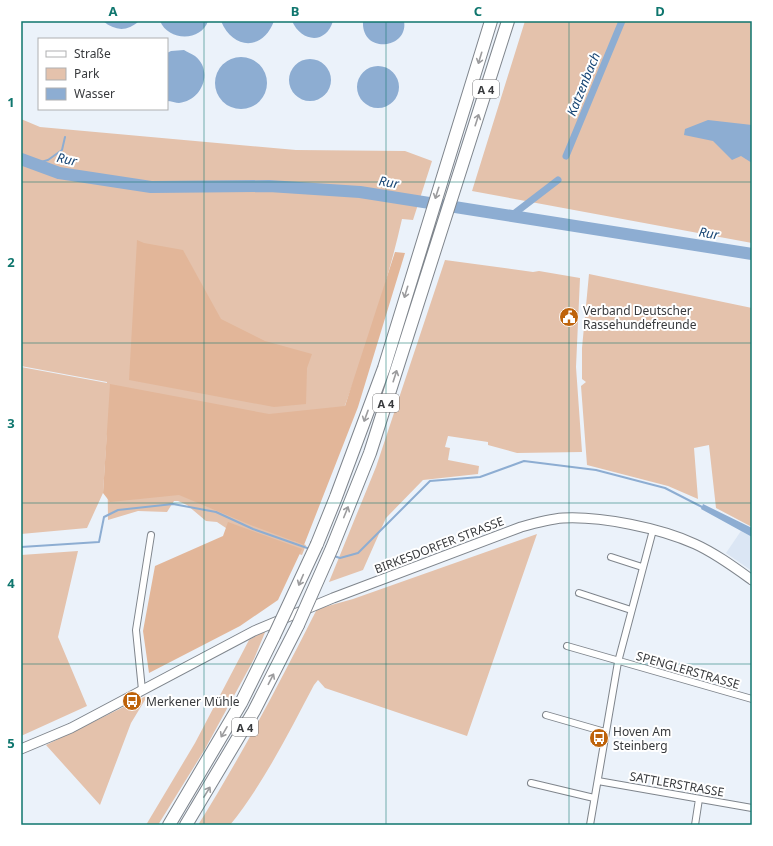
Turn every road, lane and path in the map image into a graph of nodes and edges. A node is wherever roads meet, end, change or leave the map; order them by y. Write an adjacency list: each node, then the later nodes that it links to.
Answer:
1 (491, 21): 22 (highway, A 4, one-way to 22, bridge)
2 (508, 21): 23 (highway, A 4, one-way to 2, bridge)
3 (653, 530): 6 (street); 7 (main road, BIRKESDORFER STRASSE); 12 (main road, BIRKESDORFER STRASSE)
4 (151, 535): 12 (street)
5 (611, 558): 6 (street)
6 (642, 567): 9 (street)
7 (752, 580)
8 (580, 593): 9 (street)
9 (630, 610): 11 (street)
10 (567, 646): 11 (street, SPENGLERSTRASSE)
11 (618, 662): 13 (street, SPENGLERSTRASSE); 15 (street)
12 (142, 690): 16 (main road, BIRKESDORFER STRASSE)
13 (752, 699)
14 (546, 715): 15 (street)
15 (605, 732): 17 (street)
16 (21, 749)
17 (598, 781): 19 (street); 20 (street, SATTLERSTRASSE)
18 (531, 782): 19 (street)
19 (594, 798): 24 (street)
20 (699, 799): 21 (street, SATTLERSTRASSE); 25 (street)
21 (752, 808)
22 (169, 825)
23 (186, 825)
24 (590, 825)
25 (695, 825)

